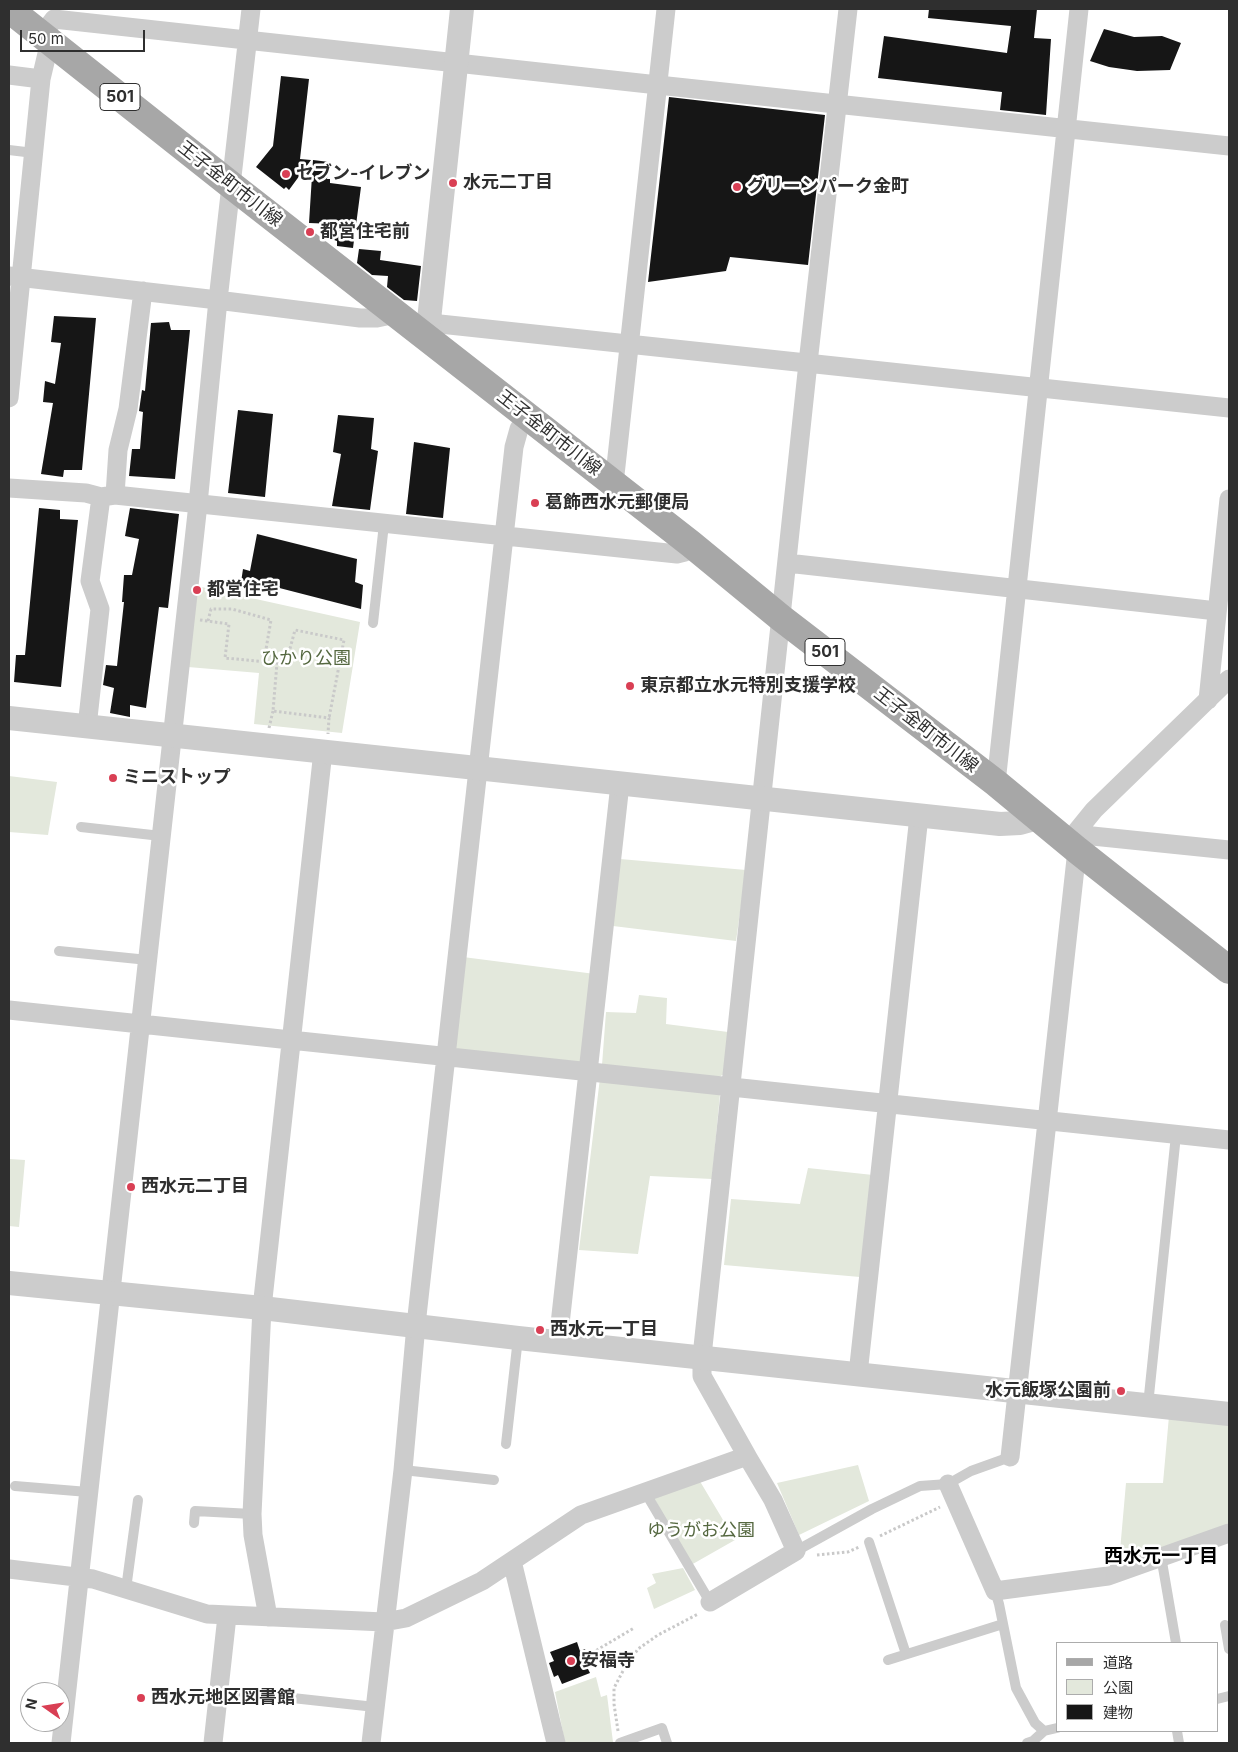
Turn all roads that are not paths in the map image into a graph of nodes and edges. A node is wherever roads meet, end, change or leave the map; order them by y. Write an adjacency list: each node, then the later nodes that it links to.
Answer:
1 (9, 9): 7 (main road, 王子金町市川線 / 501)
2 (252, 9): 8 (street)
3 (462, 9): 9 (street)
4 (666, 9): 12 (street)
5 (848, 9): 13 (street)
6 (1079, 9): 14 (street)
7 (50, 26): 8 (street); 11 (street); 18 (main road, 王子金町市川線 / 501)
8 (248, 40): 9 (street); 18 (street)
9 (456, 63): 12 (street); 23 (street)
10 (9, 75): 11 (street)
11 (41, 78): 17 (street)
12 (658, 86): 13 (street); 24 (street)
13 (838, 104): 14 (street); 25 (street)
14 (1066, 129): 15 (street); 26 (street)
15 (1229, 146)
16 (9, 150): 17 (lane)
17 (34, 153): 19 (street)
18 (231, 185): 21 (street); 22 (main road, 王子金町市川線 / 501)
19 (15, 277): 20 (street); 27 (street)
20 (143, 291): 21 (street); 32 (street)
21 (218, 300): 22 (street); 34 (street)
22 (396, 314): 23 (main road, 王子金町市川線 / 501)
23 (426, 327): 24 (street); 29 (main road, 王子金町市川線 / 501)
24 (631, 344): 25 (street); 30 (street)
25 (808, 363): 26 (street); 38 (street)
26 (1039, 388): 28 (street); 39 (street)
27 (9, 398)
28 (1229, 408)
29 (528, 416): 30 (main road, 王子金町市川線 / 501); 36 (street)
30 (614, 484): 37 (main road, 王子金町市川線 / 501)
31 (9, 488): 32 (street)
32 (108, 496): 34 (street); 46 (street)
33 (1229, 499): 40 (street)
34 (198, 504): 35 (street); 47 (street)
35 (384, 524): 36 (street); 42 (lane)
36 (504, 536): 37 (street); 49 (street)
37 (691, 544): 41 (main road, 王子金町市川線 / 501)
38 (787, 564): 39 (street); 41 (street)
39 (1018, 588): 40 (street); 50 (street)
40 (1217, 611): 44 (street)
41 (781, 618): 50 (main road, 王子金町市川線 / 501); 52 (street)
42 (373, 623)
43 (1229, 680): 44 (street)
44 (1208, 700): 57 (street)
45 (9, 718): 46 (street)
46 (87, 727): 47 (street)
47 (172, 735): 48 (street); 56 (street)
48 (325, 752): 49 (street); 64 (street)
49 (479, 767): 51 (street); 65 (street)
50 (996, 783): 54 (main road, 王子金町市川線 / 501)
51 (620, 784): 52 (street); 66 (street)
52 (762, 798): 53 (street); 67 (street)
53 (919, 816): 54 (street); 68 (street)
54 (1038, 818): 57 (main road, 王子金町市川線 / 501)
55 (81, 827): 56 (lane)
56 (161, 836): 60 (street)
57 (1073, 842): 58 (street); 61 (main road, 王子金町市川線 / 501); 69 (street)
58 (1229, 850)
59 (59, 951): 60 (lane)
60 (148, 960): 63 (street)
61 (1229, 970)
62 (9, 1010): 63 (street)
63 (141, 1024): 64 (street); 73 (street)
64 (291, 1040): 65 (street); 74 (street)
65 (446, 1057): 66 (street); 75 (street)
66 (587, 1072): 67 (street); 77 (street)
67 (730, 1087): 68 (street); 78 (street)
68 (887, 1104): 69 (street); 79 (street)
69 (1047, 1120): 70 (street); 80 (street)
70 (1176, 1135): 71 (street); 81 (lane)
71 (1229, 1140)
72 (9, 1283): 73 (street)
73 (111, 1293): 74 (street); 90 (street)
74 (262, 1308): 75 (street); 93 (street)
75 (416, 1325): 76 (street); 86 (street)
76 (518, 1338): 77 (street); 83 (lane)
77 (558, 1342): 78 (street)
78 (702, 1356): 79 (street); 84 (street)
79 (858, 1374): 80 (street)
80 (1017, 1390): 81 (street); 85 (street)
81 (1148, 1405): 82 (street)
82 (1229, 1414)
83 (506, 1444)
84 (747, 1456): 91 (street); 97 (street)
85 (1010, 1457): 88 (lane)
86 (403, 1470): 87 (lane); 107 (street)
87 (494, 1480)
88 (948, 1484): 97 (lane); 103 (street)
89 (15, 1486): 90 (lane)
90 (88, 1492): 101 (street)
91 (645, 1492): 99 (street); 104 (lane)
92 (138, 1500): 102 (lane)
93 (252, 1514): 94 (lane); 106 (street)
94 (194, 1523)
95 (1229, 1533): 98 (street)
96 (869, 1542): 112 (lane)
97 (796, 1551): 104 (street)
98 (1161, 1556): 103 (street); 110 (lane)
99 (512, 1561): 107 (street); 121 (street)
100 (9, 1569): 101 (street)
101 (79, 1577): 102 (street); 118 (street)
102 (126, 1589): 105 (street)
103 (994, 1591): 108 (lane)
104 (710, 1602)
105 (227, 1616): 106 (street); 114 (street)
106 (268, 1617): 107 (street)
107 (384, 1622): 115 (street)
108 (1003, 1624): 112 (lane); 117 (lane)
109 (1225, 1625): 111 (lane)
110 (1176, 1642)
111 (1229, 1649)
112 (906, 1654): 113 (lane)
113 (888, 1660)
114 (219, 1690): 115 (lane); 119 (street)
115 (375, 1707): 120 (street)
116 (1056, 1728): 117 (lane)
117 (1044, 1731): 124 (lane)
118 (60, 1743)
119 (213, 1743)
120 (371, 1743)
121 (556, 1743)
122 (620, 1743): 123 (lane)
123 (667, 1743)
124 (1027, 1743)

